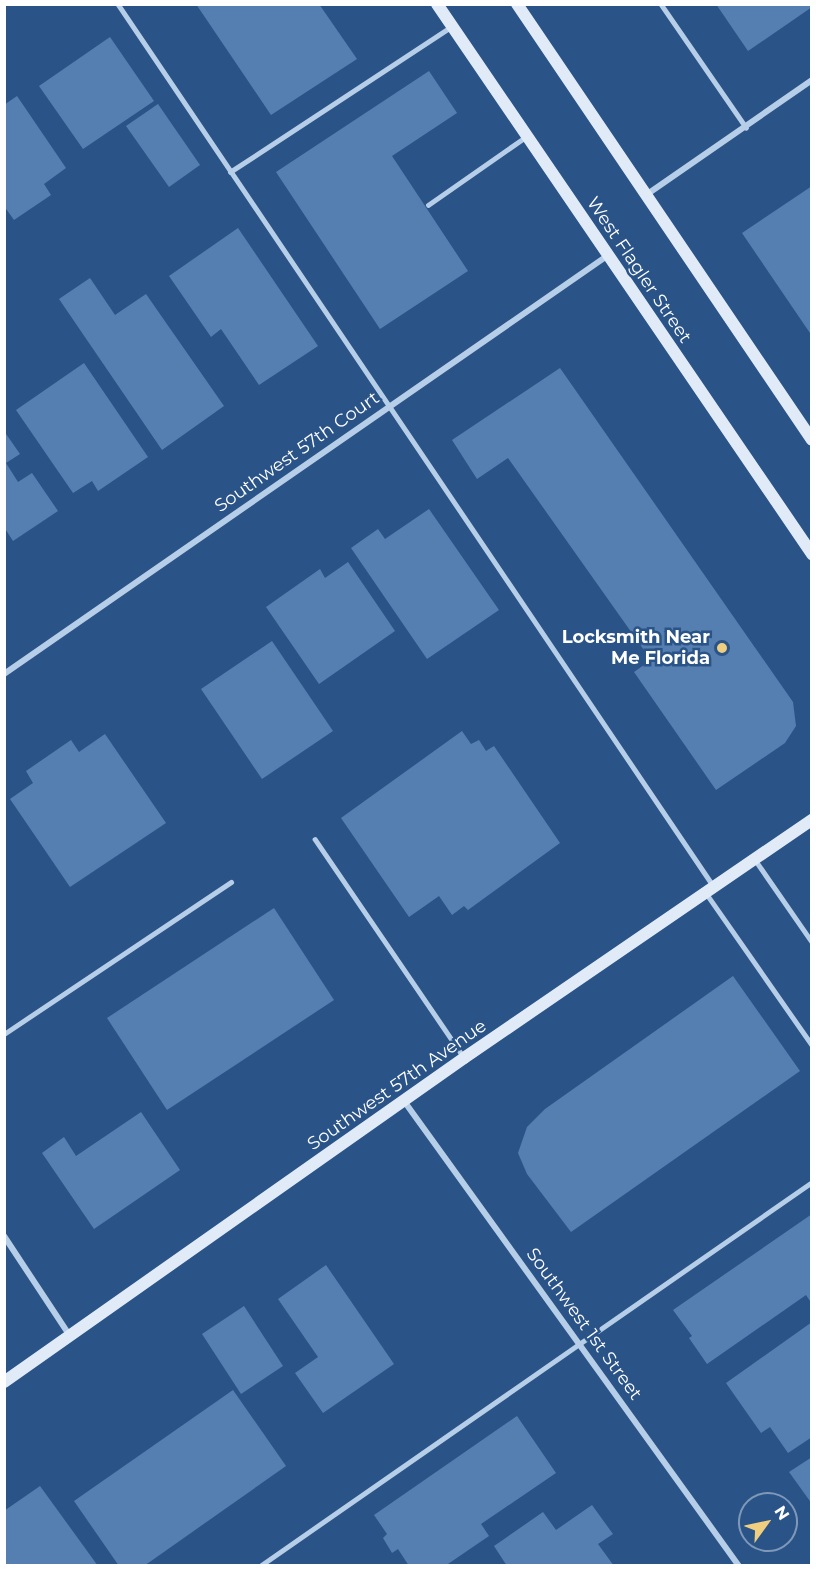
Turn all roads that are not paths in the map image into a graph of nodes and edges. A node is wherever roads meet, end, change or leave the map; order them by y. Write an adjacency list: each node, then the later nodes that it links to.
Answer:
1 (118, 4): 9 (lane)
2 (437, 4): 5 (main road, West Flagler Street)
3 (517, 4): 10 (main road)
4 (661, 4): 7 (lane)
5 (452, 26): 8 (main road, West Flagler Street); 9 (lane)
6 (812, 80): 7 (street)
7 (746, 127): 10 (street)
8 (527, 136): 11 (lane); 12 (main road, West Flagler Street)
9 (230, 172): 13 (lane)
10 (645, 195): 14 (main road)
11 (428, 205)
12 (607, 256): 13 (street, Southwest 57th Court); 15 (main road, West Flagler Street)
13 (390, 406): 16 (street, Southwest 57th Court); 21 (lane)
14 (812, 440)
15 (812, 554)
16 (4, 674)
17 (812, 819): 19 (main road, Southwest 57th Avenue)
18 (315, 839): 25 (lane)
19 (754, 859): 21 (main road, Southwest 57th Avenue); 22 (lane)
20 (231, 882): 23 (lane)
21 (710, 890): 24 (lane); 25 (main road, Southwest 57th Avenue)
22 (811, 941)
23 (4, 1034)
24 (812, 1045)
25 (464, 1058): 26 (main road, Southwest 57th Avenue)
26 (404, 1101): 29 (main road, Southwest 57th Avenue); 30 (street, Southwest 1st Street)
27 (812, 1182): 30 (lane)
28 (4, 1236): 29 (street)
29 (71, 1336): 31 (main road, Southwest 57th Avenue)
30 (579, 1343): 32 (lane); 33 (street, Southwest 1st Street)
31 (4, 1382)
32 (260, 1566)
33 (739, 1566)

